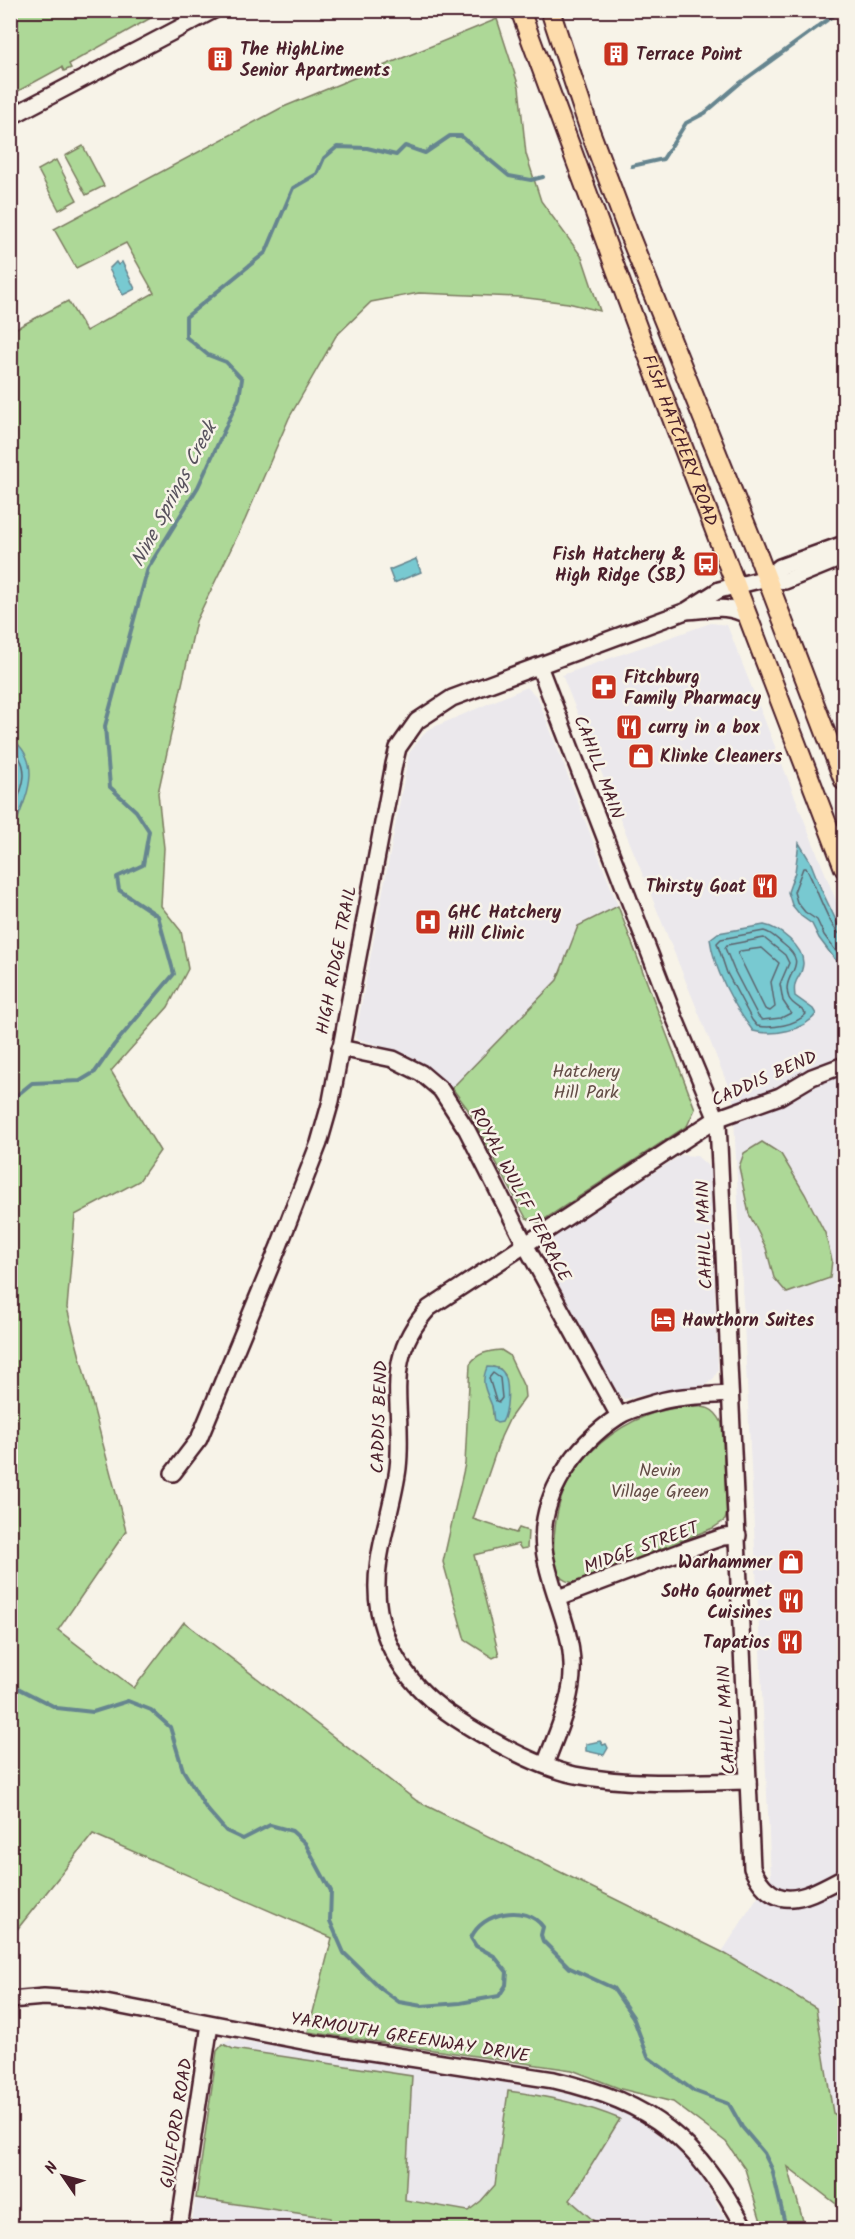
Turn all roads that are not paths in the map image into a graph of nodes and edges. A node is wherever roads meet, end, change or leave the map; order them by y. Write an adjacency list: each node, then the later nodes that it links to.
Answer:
1 (214, 10): 4 (street)
2 (520, 10): 8 (main road, FISH HATCHERY ROAD)
3 (550, 10): 7 (main road, FISH HATCHERY ROAD)
4 (10, 117)
5 (844, 544): 7 (street)
6 (844, 557): 7 (street)
7 (767, 578): 8 (street, HIGH RIDGE TRAIL); 12 (main road, FISH HATCHERY ROAD)
8 (737, 585): 9 (street, HIGH RIDGE TRAIL); 10 (main road, FISH HATCHERY ROAD)
9 (686, 611): 10 (street, HIGH RIDGE TRAIL); 11 (street, HIGH RIDGE TRAIL)
10 (748, 616): 13 (main road, FISH HATCHERY ROAD)
11 (539, 666): 14 (street, HIGH RIDGE TRAIL); 16 (street, CAHILL MAIN)
12 (844, 781)
13 (844, 868)
14 (340, 1048): 17 (street, ROYAL WULFF TERRACE); 20 (street, HIGH RIDGE TRAIL)
15 (844, 1065): 16 (street, CADDIS BEND)
16 (716, 1119): 17 (street, CADDIS BEND); 18 (street, CAHILL MAIN)
17 (526, 1246): 19 (street, ROYAL WULFF TERRACE); 23 (street, CADDIS BEND)
18 (730, 1394): 19 (street); 21 (street, CAHILL MAIN)
19 (619, 1416): 22 (street)
20 (173, 1473)
21 (738, 1536): 22 (street, MIDGE STREET); 24 (street, CAHILL MAIN)
22 (558, 1598): 23 (street)
23 (544, 1766): 24 (street, CADDIS BEND)
24 (748, 1781): 25 (street, CAHILL MAIN)
25 (844, 1877)
26 (10, 2000): 27 (street, YARMOUTH GREENWAY DRIVE)
27 (210, 2024): 28 (street, GUILFORD ROAD); 29 (street, YARMOUTH GREENWAY DRIVE)
28 (179, 2229)
29 (745, 2229)

